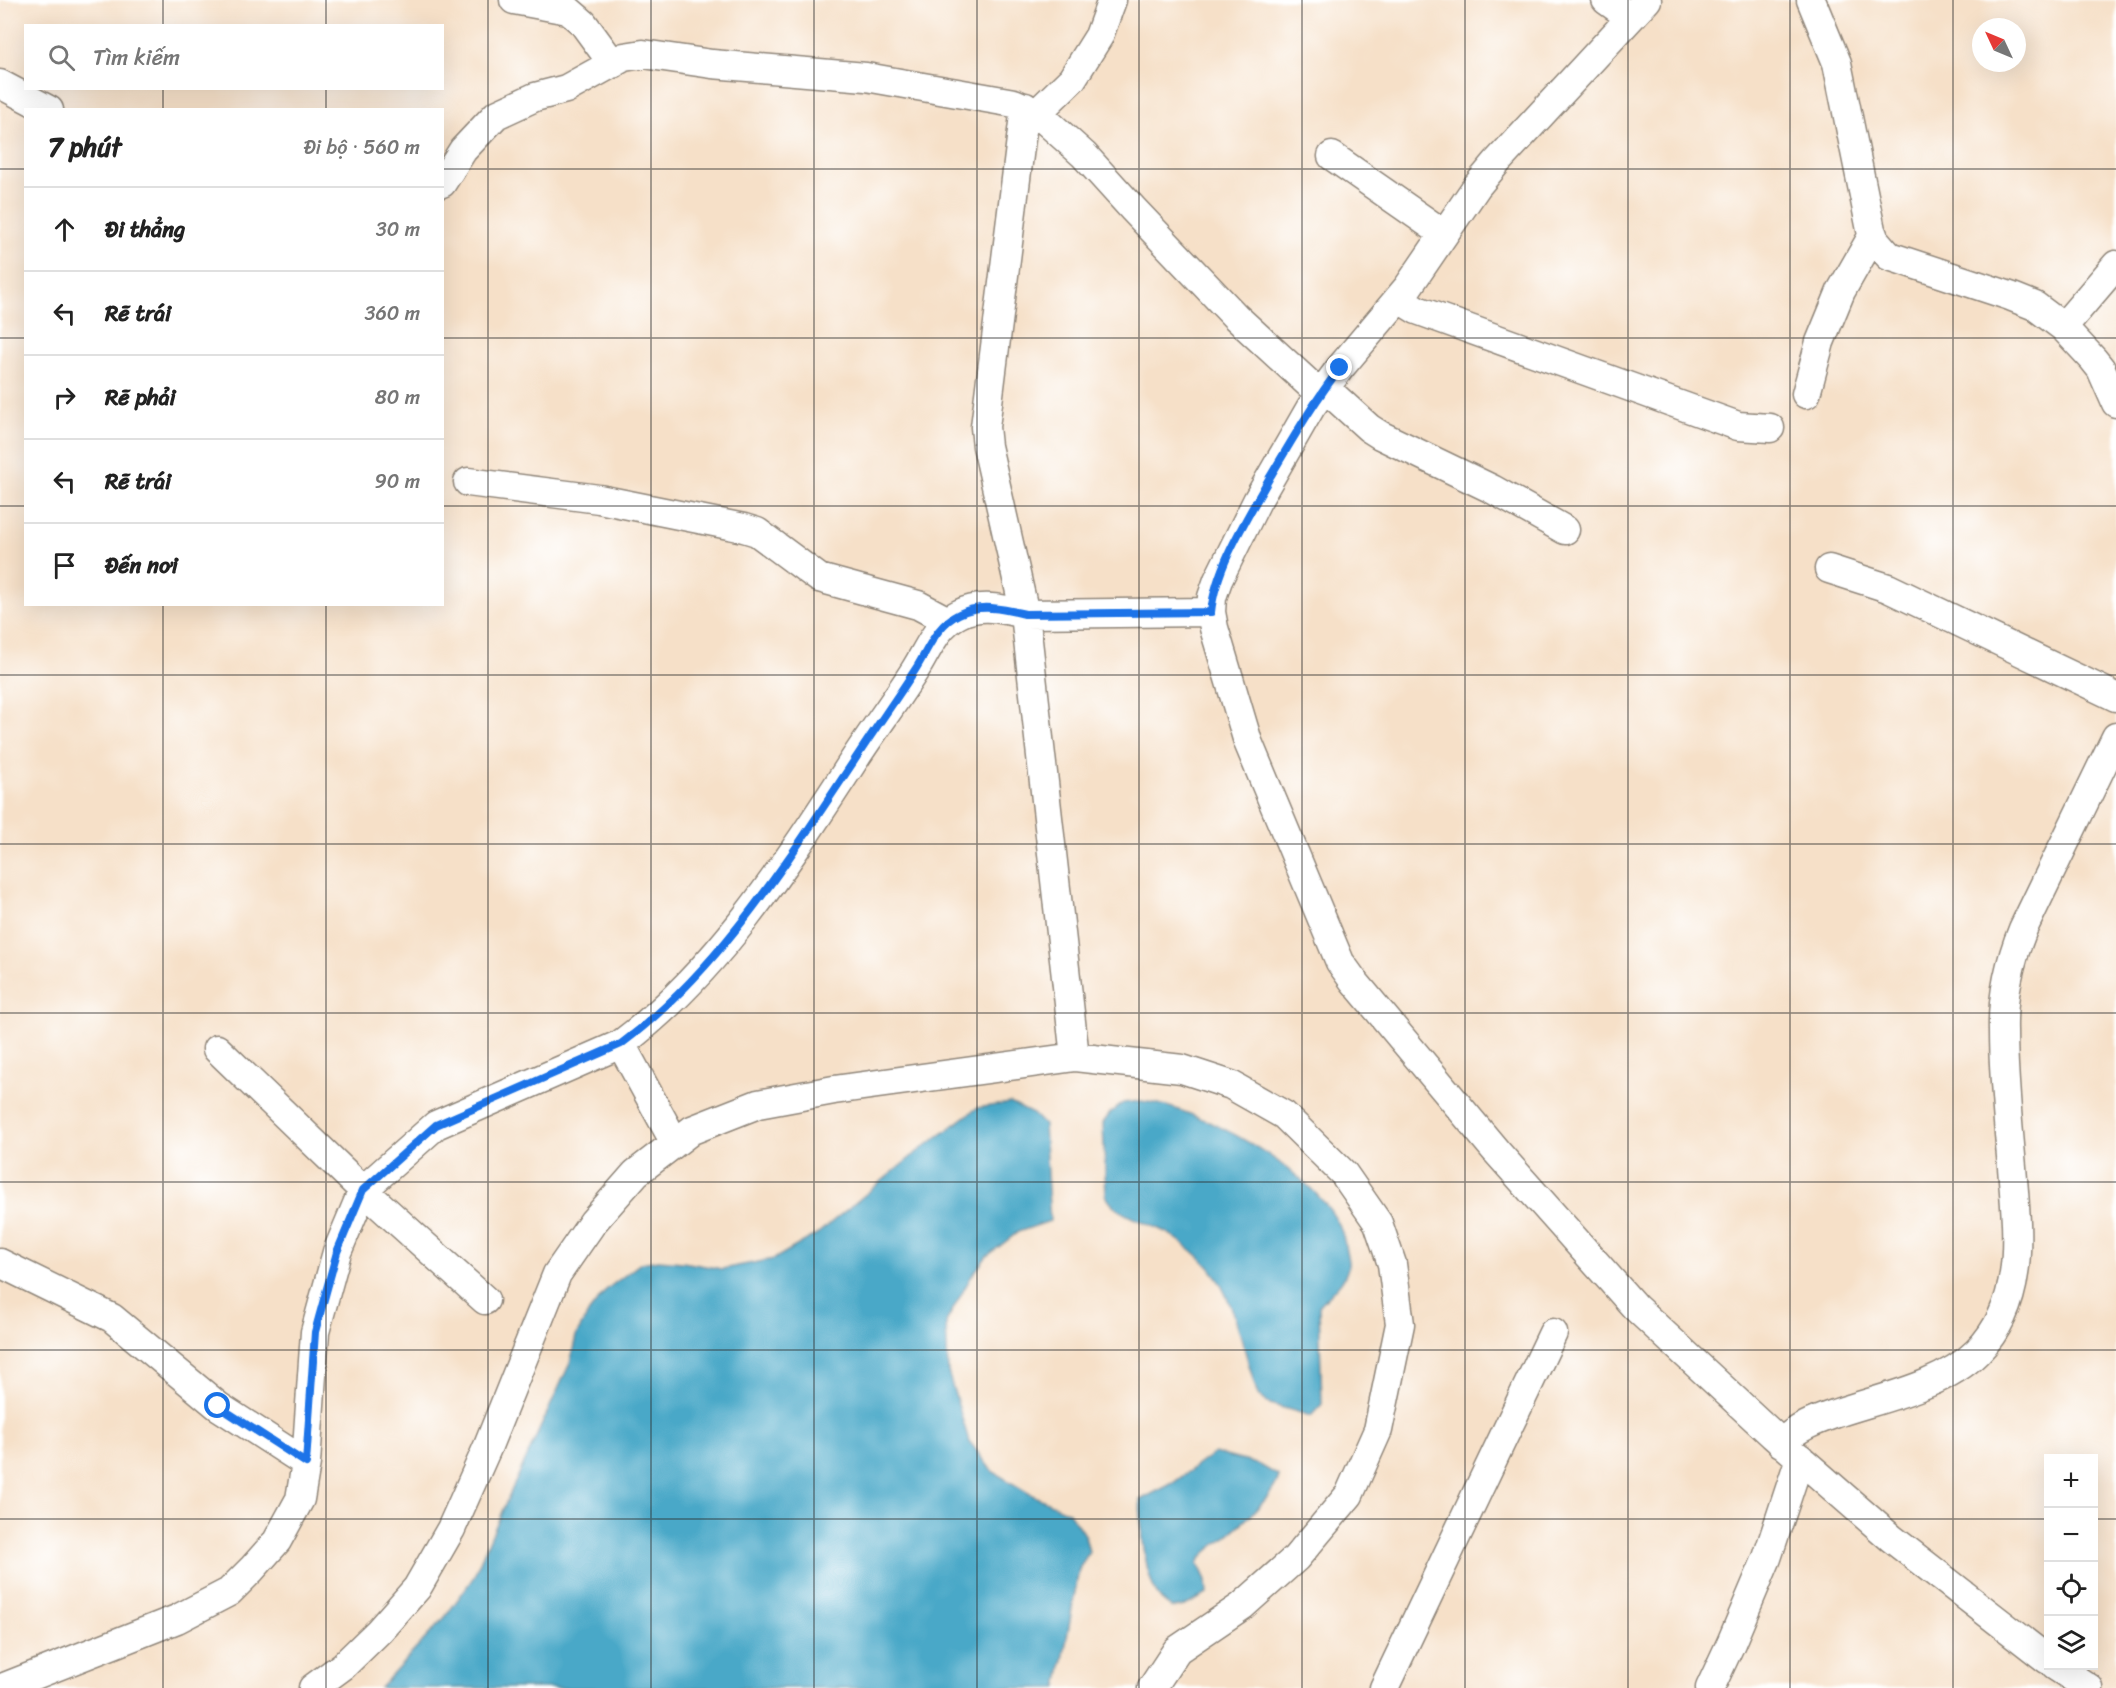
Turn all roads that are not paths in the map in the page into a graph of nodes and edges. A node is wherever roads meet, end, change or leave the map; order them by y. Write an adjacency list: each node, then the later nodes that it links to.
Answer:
1 (514, 0): 6 (street)
2 (1113, 0): 9 (street)
3 (1606, 0): 5 (street)
4 (1811, 0): 13 (street)
5 (1638, 9): 12 (street)
6 (613, 64): 9 (street); 11 (street)
7 (0, 84): 8 (street)
8 (45, 108)
9 (1031, 110): 17 (street); 25 (street)
10 (1332, 156): 12 (street)
11 (444, 180)
12 (1444, 234): 15 (street)
13 (1873, 235): 16 (street); 18 (street)
14 (2116, 265): 16 (street)
15 (1399, 299): 17 (street); 20 (street)
16 (2063, 327): 19 (street)
17 (1322, 391): 22 (street); 24 (street)
18 (1806, 394)
19 (2116, 403)
20 (1770, 429)
21 (468, 482): 26 (street)
22 (1565, 530)
23 (1829, 569): 27 (street)
24 (1211, 612): 25 (street); 37 (street)
25 (1025, 614): 26 (street); 31 (street)
26 (948, 621): 29 (street)
27 (2116, 697)
28 (2116, 736): 37 (street)
29 (621, 1044): 32 (street); 33 (street)
30 (217, 1049): 33 (street)
31 (1075, 1057): 32 (street); 43 (street)
32 (675, 1143): 42 (street)
33 (363, 1190): 35 (street); 38 (street)
34 (0, 1263): 38 (street)
35 (485, 1300)
36 (1553, 1333): 44 (street)
37 (1790, 1450): 39 (street); 45 (street)
38 (306, 1463): 41 (street)
39 (2044, 1656)
40 (2062, 1670): 46 (street)
41 (2, 1688)
42 (313, 1688)
43 (1152, 1688)
44 (1384, 1688)
45 (1710, 1688)
46 (2089, 1688)

